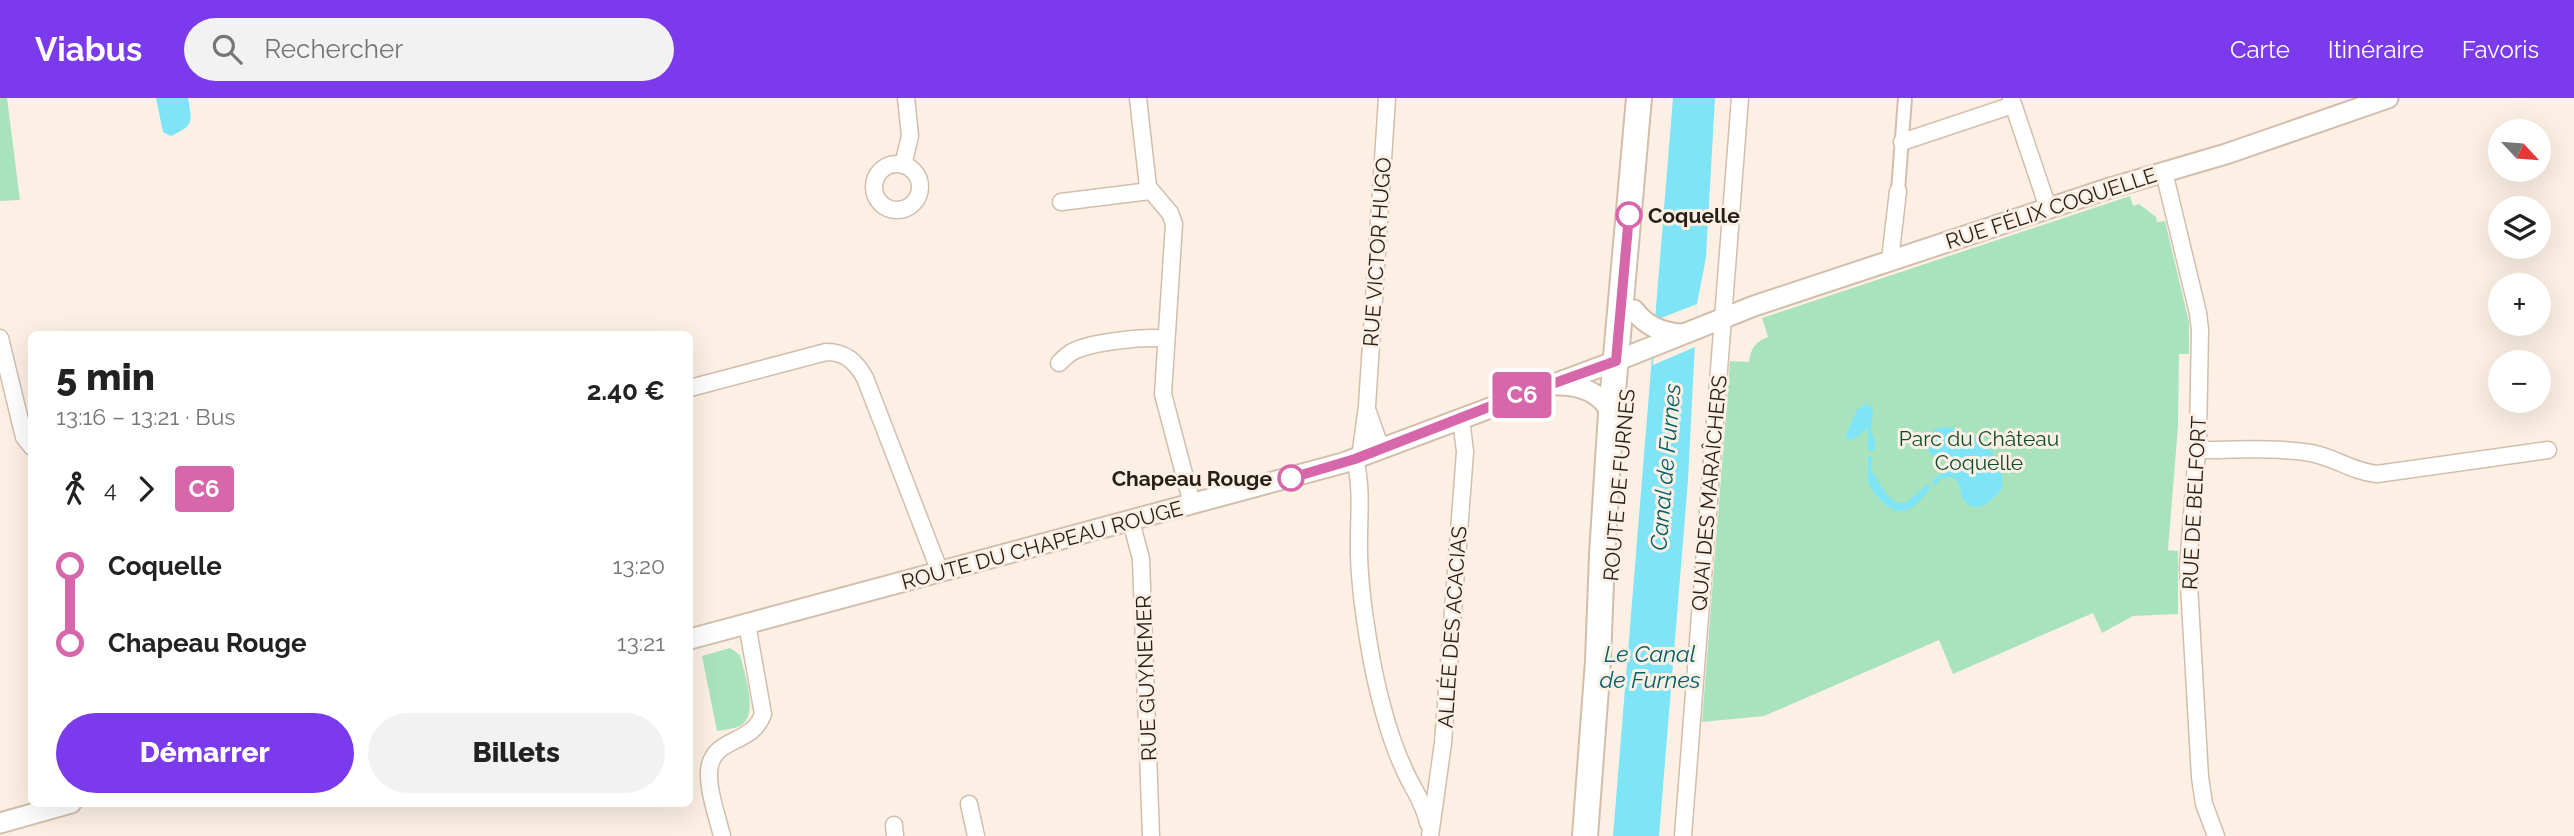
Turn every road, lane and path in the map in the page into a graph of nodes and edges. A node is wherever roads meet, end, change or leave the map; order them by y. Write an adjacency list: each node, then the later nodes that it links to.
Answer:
1 (906, 98): 11 (street)
2 (1138, 98): 13 (street)
3 (1387, 98): 27 (street, RUE VICTOR HUGO)
4 (1639, 98): 23 (main road, ROUTE DE FURNES)
5 (1652, 98): 18 (main road, ROUTE DE FURNES)
6 (1740, 98): 19 (street, QUAI DES MARAÎCHERS)
7 (1905, 98): 10 (street)
8 (2388, 98): 12 (street, RUE FÉLIX COQUELLE)
9 (2012, 102): 10 (street); 16 (street)
10 (1902, 142): 14 (street)
11 (903, 165)
12 (2164, 172): 16 (street, RUE FÉLIX COQUELLE); 32 (street, RUE DE BELFORT)
13 (1150, 191): 15 (street); 22 (street)
14 (1898, 191): 17 (street)
15 (1061, 202)
16 (2048, 208): 17 (street, RUE FÉLIX COQUELLE)
17 (1890, 260): 19 (street, RUE FÉLIX COQUELLE)
18 (1642, 318): 20 (street); 23 (main road, ROUTE DE FURNES)
19 (1719, 320): 20 (street, RUE FÉLIX COQUELLE); 51 (street, QUAI DES MARAÎCHERS)
20 (1683, 334): 23 (street, ROUTE DU CHAPEAU ROUGE)
21 (0, 338): 30 (street)
22 (1166, 339): 24 (street); 35 (street)
23 (1631, 355): 25 (street, ROUTE DU CHAPEAU ROUGE); 28 (main road, ROUTE DE FURNES); 40 (main road, ROUTE DE FURNES)
24 (1059, 363)
25 (1550, 385): 28 (street, ROUTE DU CHAPEAU ROUGE); 29 (street, ROUTE DU CHAPEAU ROUGE)
26 (693, 387): 37 (street)
27 (1367, 406): 31 (street, RUE VICTOR HUGO); 34 (street, RUE VICTOR HUGO)
28 (1611, 413): 40 (main road, ROUTE DE FURNES)
29 (1461, 418): 31 (street, ROUTE DU CHAPEAU ROUGE); 42 (street, ALLÉE DES ACACIAS)
30 (28, 442)
31 (1381, 449): 34 (street, ROUTE DU CHAPEAU ROUGE)
32 (2197, 450): 33 (street); 52 (street, RUE DE BELFORT)
33 (2548, 450)
34 (1358, 458): 35 (street, ROUTE DU CHAPEAU ROUGE); 41 (street, RUE VICTOR HUGO)
35 (1192, 504): 36 (street, ROUTE DU CHAPEAU ROUGE)
36 (1131, 521): 37 (street, ROUTE DU CHAPEAU ROUGE); 48 (street, RUE GUYNEMER)
37 (940, 572): 38 (street, ROUTE DU CHAPEAU ROUGE)
38 (747, 624): 39 (street, ROUTE DU CHAPEAU ROUGE); 46 (street)
39 (693, 638)
40 (1598, 661): 50 (main road, ROUTE DE FURNES)
41 (1408, 778): 42 (street); 49 (street, RUE VICTOR HUGO)
42 (1437, 779): 49 (street, ALLÉE DES ACACIAS)
43 (969, 804): 47 (street)
44 (57, 807): 45 (street)
45 (0, 823)
46 (722, 836)
47 (976, 836)
48 (1151, 836)
49 (1429, 836)
50 (1584, 836)
51 (1683, 836)
52 (2216, 836)

